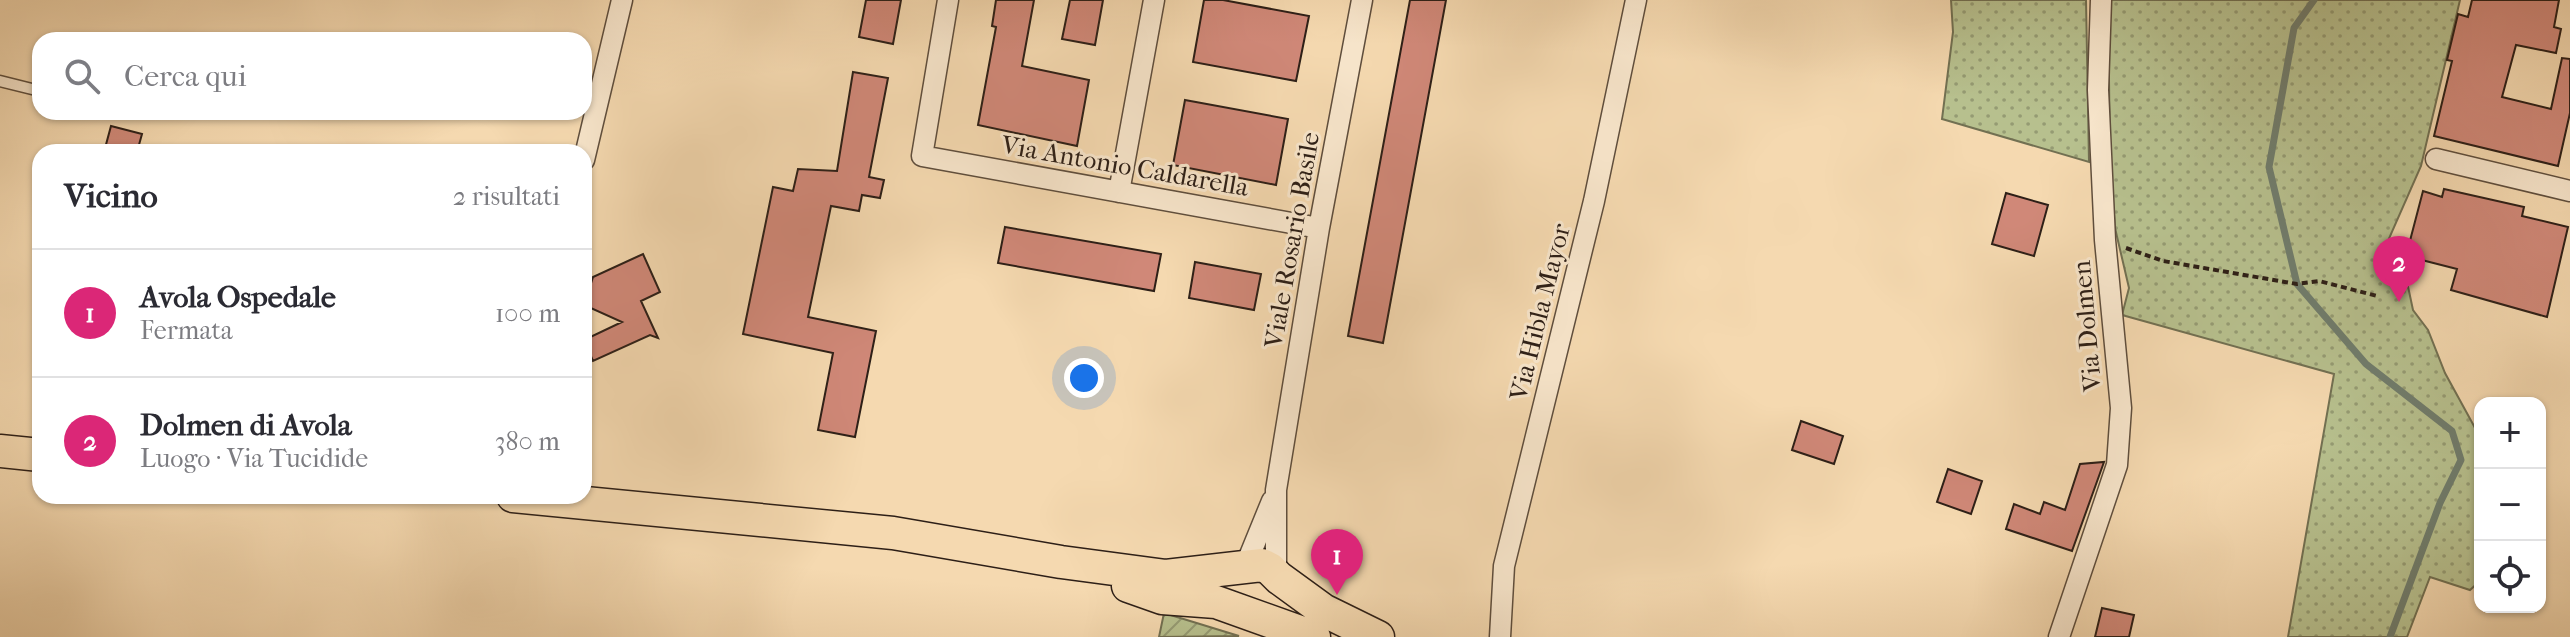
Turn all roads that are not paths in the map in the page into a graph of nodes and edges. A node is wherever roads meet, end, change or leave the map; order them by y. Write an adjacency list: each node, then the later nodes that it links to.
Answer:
1 (622, 0): 9 (street)
2 (948, 0): 12 (street, Via Antonio Caldarella)
3 (1154, 0): 12 (street)
4 (1362, 0): 13 (street, Viale Rosario Basile)
5 (1636, 0): 23 (street, Via Hibla Mayor)
6 (2101, 0): 24 (street, Via Dolmen)
7 (0, 81): 8 (lane)
8 (32, 89)
9 (588, 144)
10 (2436, 159): 11 (street)
11 (2570, 191)
12 (1119, 192): 13 (street, Via Antonio Caldarella)
13 (1319, 228): 16 (street, Viale Rosario Basile)
14 (0, 451): 15 (main road)
15 (32, 454)
16 (1276, 490): 19 (street); 19 (street)
17 (592, 504): 18 (main road)
18 (1061, 562): 19 (main road); 20 (main road)
19 (1260, 572): 20 (main road); 20 (main road); 22 (main road)
20 (1248, 614): 21 (main road)
21 (1314, 637)
22 (1378, 637)
23 (1500, 637)
24 (2059, 637)

